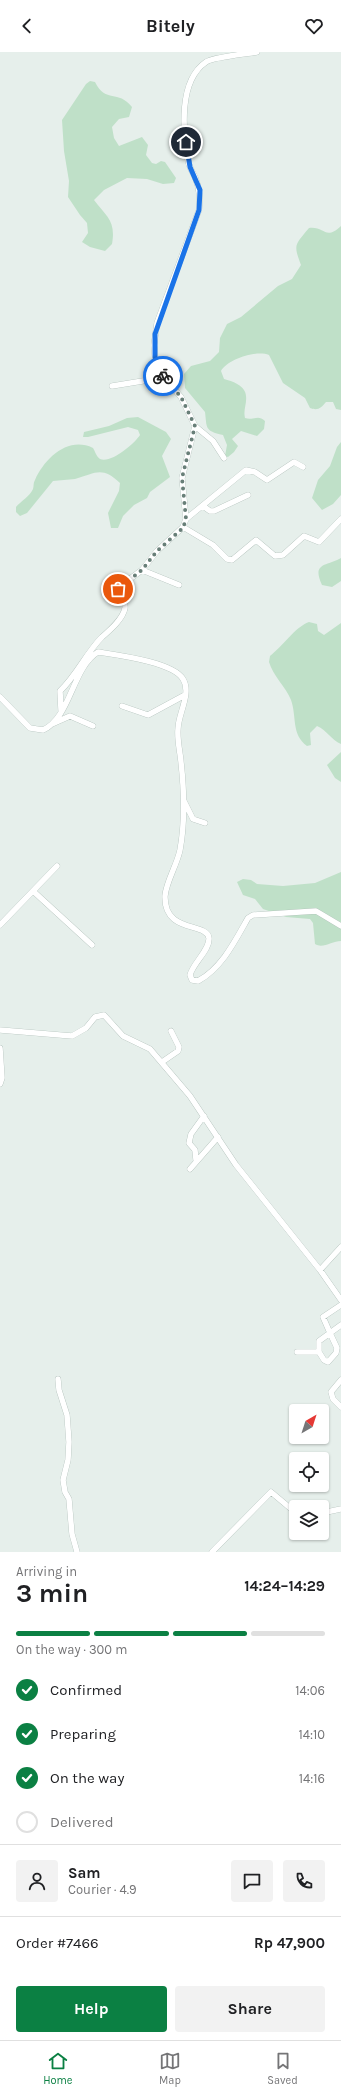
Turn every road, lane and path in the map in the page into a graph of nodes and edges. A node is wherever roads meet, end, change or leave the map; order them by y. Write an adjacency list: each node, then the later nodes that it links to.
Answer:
1 (257, 52): 2 (street)
2 (168, 383): 3 (street); 4 (street)
3 (112, 386)
4 (195, 426): 5 (street); 9 (street)
5 (224, 458)
6 (303, 467): 8 (street)
7 (248, 495): 8 (street)
8 (203, 506): 9 (street)
9 (186, 519): 11 (street)
10 (341, 519): 11 (street)
11 (183, 528): 12 (street)
12 (142, 570): 13 (street); 17 (street)
13 (179, 585)
14 (186, 695): 16 (street); 17 (street); 20 (street)
15 (0, 697): 18 (street)
16 (122, 706)
17 (61, 710): 18 (street)
18 (52, 724): 19 (street)
19 (93, 726)
20 (182, 797): 21 (street); 25 (street)
21 (206, 823)
22 (57, 866): 23 (street)
23 (33, 891): 24 (street); 26 (street)
24 (0, 925)
25 (341, 926)
26 (92, 945)
27 (0, 1030): 30 (street)
28 (171, 1031): 30 (street)
29 (0, 1048): 31 (street)
30 (162, 1062): 32 (street)
31 (0, 1084)
32 (204, 1116): 33 (street); 34 (street)
33 (218, 1137): 34 (street); 37 (street)
34 (196, 1160): 35 (street)
35 (190, 1169)
36 (341, 1247): 37 (street)
37 (320, 1270): 38 (street)
38 (341, 1300)
39 (341, 1305): 41 (street)
40 (341, 1325): 41 (street)
41 (330, 1332): 43 (street); 43 (street)
42 (297, 1352): 43 (street)
43 (319, 1352)
44 (58, 1379): 50 (street)
45 (341, 1380): 46 (street)
46 (341, 1407)
47 (289, 1507): 51 (street)
48 (341, 1509): 49 (street)
49 (329, 1512)
50 (77, 1552)
51 (212, 1552)

